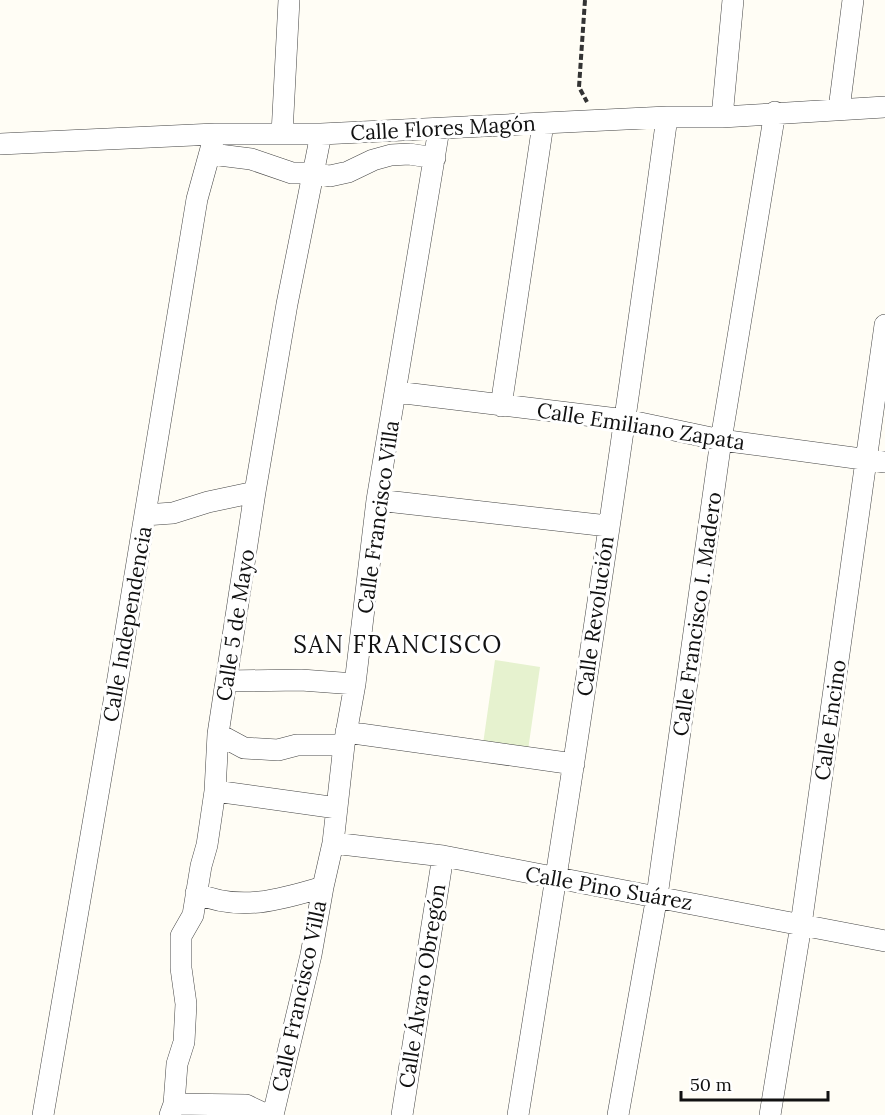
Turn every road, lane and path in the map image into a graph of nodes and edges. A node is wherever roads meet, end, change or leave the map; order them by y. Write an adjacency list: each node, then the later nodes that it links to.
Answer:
1 (289, 0): 14 (street)
2 (585, 0): 10 (path)
3 (733, 0): 9 (street)
4 (853, 0): 6 (street)
5 (885, 107): 6 (street, Calle Flores Magón)
6 (839, 109): 7 (street, Calle Flores Magón)
7 (775, 112): 9 (street, Calle Flores Magón); 25 (street, Calle Francisco I. Madero)
8 (667, 117): 9 (street, Calle Flores Magón); 10 (street, Calle Flores Magón); 24 (street, Calle Revolución)
9 (722, 117)
10 (598, 121): 11 (street, Calle Flores Magón)
11 (543, 124): 12 (street, Calle Flores Magón); 23 (street)
12 (439, 129): 15 (street, Calle Flores Magón); 18 (street, Calle Francisco Villa)
13 (253, 134): 14 (street, Calle Flores Magón); 17 (street, Calle Flores Magón); 19 (street)
14 (282, 134): 15 (street, Calle Flores Magón)
15 (321, 134): 20 (street, Calle 5 de Mayo)
16 (0, 144): 17 (street, Calle Flores Magón)
17 (213, 144): 19 (street); 29 (street, Calle Independencia)
18 (435, 158): 20 (street); 22 (street, Calle Francisco Villa)
19 (251, 159): 20 (street)
20 (312, 173): 27 (street, Calle 5 de Mayo)
21 (885, 325): 26 (street, Calle Encino)
22 (396, 392): 23 (street, Calle Emiliano Zapata); 28 (street, Calle Francisco Villa)
23 (501, 406): 24 (street, Calle Emiliano Zapata)
24 (626, 420): 25 (street, Calle Emiliano Zapata); 30 (street, Calle Revolución)
25 (721, 440): 26 (street, Calle Emiliano Zapata); 43 (street, Calle Francisco I. Madero)
26 (876, 460): 44 (street, Calle Encino)
27 (255, 492): 29 (street); 31 (street, Calle 5 de Mayo)
28 (377, 500): 30 (street); 32 (street, Calle Francisco Villa)
29 (145, 515): 47 (street, Calle Independencia)
30 (608, 526): 35 (street, Calle Revolución)
31 (226, 681): 32 (street); 33 (street, Calle 5 de Mayo)
32 (355, 684): 34 (street, Calle Francisco Villa)
33 (218, 734): 34 (street); 36 (street, Calle 5 de Mayo)
34 (345, 739): 35 (street); 37 (street, Calle Francisco Villa)
35 (574, 764): 40 (street, Calle Revolución)
36 (214, 791): 37 (street); 42 (street, Calle 5 de Mayo)
37 (337, 808): 38 (street, Calle Francisco Villa)
38 (333, 843): 39 (street, Calle Pino Suárez); 41 (street, Calle Francisco Villa)
39 (443, 856): 40 (street, Calle Pino Suárez); 50 (street, Calle Álvaro Obregón)
40 (556, 879): 43 (street, Calle Pino Suárez); 51 (street, Calle Revolución)
41 (322, 886): 42 (street); 49 (street, Calle Francisco Villa)
42 (196, 893): 46 (street, Calle 5 de Mayo)
43 (657, 896): 44 (street, Calle Pino Suárez); 52 (street, Calle Francisco I. Madero)
44 (801, 926): 45 (street, Calle Pino Suárez); 53 (street, Calle Encino)
45 (885, 940)
46 (172, 1110): 48 (street)
47 (43, 1115)
48 (267, 1115)
49 (273, 1115)
50 (402, 1115)
51 (518, 1115)
52 (618, 1115)
53 (770, 1115)

